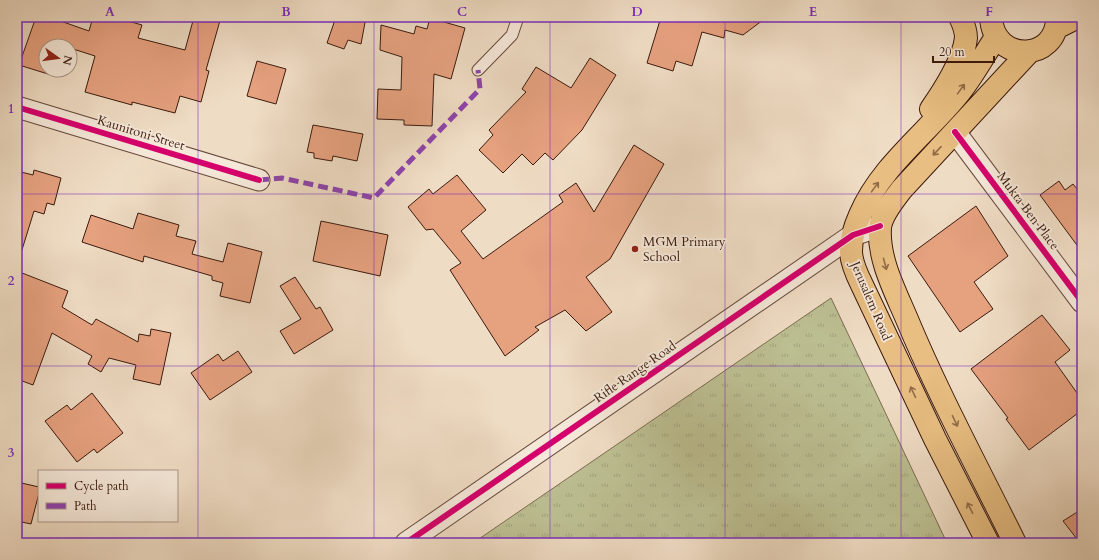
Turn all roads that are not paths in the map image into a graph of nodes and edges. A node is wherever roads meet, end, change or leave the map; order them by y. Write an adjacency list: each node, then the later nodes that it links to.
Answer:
1 (518, 17): 7 (lane)
2 (960, 17): 10 (main road)
3 (1078, 17): 5 (main road)
4 (992, 22): 6 (main road); 10 (main road, Jerusalem Road, one-way to 4)
5 (1056, 22): 6 (main road, Jerusalem Road)
6 (1030, 51): 9 (main road, Jerusalem Road)
7 (478, 70)
8 (17, 107): 11 (street, Kaunitoni Street)
9 (956, 132): 12 (main road, Jerusalem Road, one-way to 12); 14 (street, Mukta Ben Place)
10 (898, 158): 13 (main road, Jerusalem Road, one-way to 10)
11 (259, 180)
12 (880, 226): 13 (street, Rifle Range Road); 17 (main road, Jerusalem Road, one-way to 17)
13 (853, 235): 15 (street, Rifle Range Road); 16 (main road, Jerusalem Road, one-way to 13)
14 (1082, 302)
15 (406, 543)
16 (988, 543)
17 (1015, 543)

